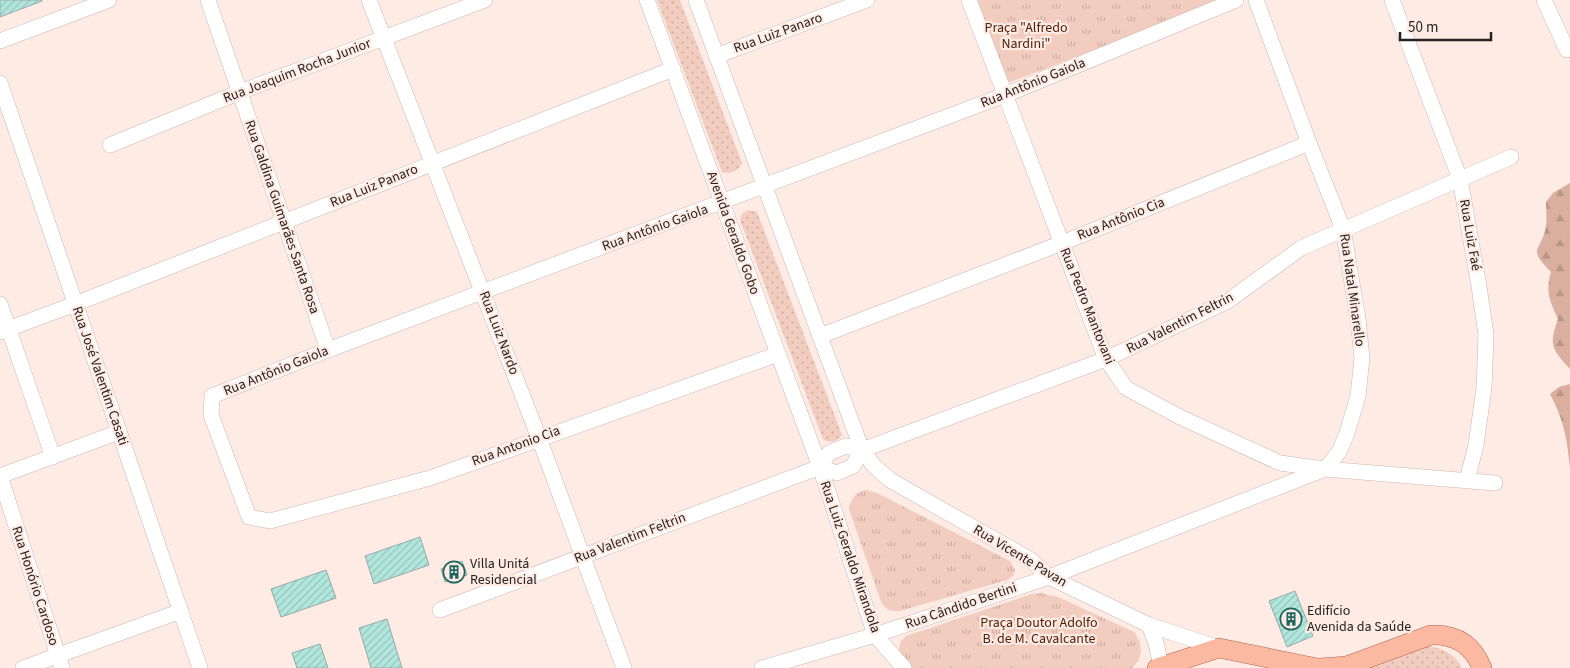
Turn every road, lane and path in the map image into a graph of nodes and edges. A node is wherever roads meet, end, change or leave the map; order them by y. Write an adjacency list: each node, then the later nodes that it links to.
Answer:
1 (109, 0): 14 (street)
2 (208, 0): 19 (street, Rua Galdina Guimarães Santa Rosa)
3 (369, 0): 13 (street, Rua Luiz Nardo)
4 (484, 0): 13 (street, Rua Joaquim Rocha Junior)
5 (647, 0): 17 (street, Avenida Geraldo Gobo)
6 (696, 0): 16 (street)
7 (867, 0): 16 (street, Rua Luiz Panaro)
8 (969, 0): 20 (street, Rua Pedro Mantovani)
9 (1236, 0): 20 (street, Rua Antônio Gaiola)
10 (1256, 0): 21 (street, Rua Natal Minarello)
11 (1392, 0): 25 (street, Rua Luiz Faé)
12 (1544, 0): 15 (street)
13 (384, 38): 19 (street, Rua Joaquim Rocha Junior); 24 (street, Rua Luiz Nardo)
14 (0, 41)
15 (1567, 50)
16 (716, 56): 26 (street)
17 (673, 69): 24 (street, Rua Luiz Panaro); 27 (street, Avenida Geraldo Gobo)
18 (0, 84): 33 (street, Rua José Valentim Casati)
19 (240, 92): 22 (street, Rua Joaquim Rocha Junior); 28 (street, Rua Galdina Guimarães Santa Rosa)
20 (1005, 95): 26 (street, Rua Antônio Gaiola); 30 (street, Rua Pedro Mantovani)
21 (1309, 143): 29 (street, Rua Natal Minarello); 30 (street, Rua Antônio Cia)
22 (110, 145)
23 (1511, 157): 25 (street, Rua Valentim Feltrin)
24 (433, 163): 28 (street, Rua Luiz Panaro); 31 (street, Rua Luiz Nardo)
25 (1460, 179): 29 (street, Rua Valentim Feltrin); 46 (street, Rua Luiz Faé)
26 (764, 186): 27 (street, Rua Antônio Gaiola); 35 (street)
27 (722, 203): 31 (street, Rua Antônio Gaiola); 37 (street, Avenida Geraldo Gobo)
28 (284, 222): 33 (street, Rua Luiz Panaro); 36 (street, Rua Galdina Guimarães Santa Rosa)
29 (1344, 229): 38 (street, Rua Valentim Feltrin); 44 (street, Rua Natal Minarello)
30 (1062, 243): 35 (street, Rua Antônio Cia); 38 (street, Rua Pedro Mantovani)
31 (483, 291): 36 (street, Rua Antônio Gaiola); 40 (street, Rua Luiz Nardo)
32 (0, 304): 34 (street)
33 (75, 304): 34 (street, Rua Luiz Panaro); 39 (street, Rua José Valentim Casati)
34 (4, 330): 42 (street)
35 (820, 336): 41 (street)
36 (328, 350): 48 (street, Rua Antônio Gaiola)
37 (778, 354): 40 (street, Rua Antonio Cia); 43 (street, Avenida Geraldo Gobo)
38 (1106, 359): 41 (street, Rua Valentim Feltrin); 44 (street, Rua Pedro Mantovani)
39 (119, 432): 42 (street); 52 (street, Rua José Valentim Casati)
40 (539, 438): 48 (street, Rua Antonio Cia); 49 (street, Rua Luiz Nardo)
41 (862, 450): 43 (street, Rua Valentim Feltrin); 43 (street); 50 (street, Rua Vicente Pavan)
42 (53, 457): 45 (street)
43 (820, 466): 49 (street, Rua Valentim Feltrin); 54 (street, Rua Luiz Geraldo Mirandola)
44 (1325, 469): 46 (street, Rua Pedro Mantovani); 50 (street, Rua Cândido Bertini)
45 (0, 476): 56 (street, Rua Honório Cardoso)
46 (1467, 480): 47 (street, Rua Pedro Mantovani)
47 (1495, 483)
48 (249, 517)
49 (582, 555): 51 (street, Rua Valentim Feltrin); 59 (street, Rua Luiz Nardo)
50 (1049, 577): 53 (street, Rua Vicente Pavan); 54 (street, Rua Cândido Bertini)
51 (440, 610)
52 (180, 611): 56 (street); 58 (street, Rua José Valentim Casati)
53 (1149, 626): 55 (street, Rua Vicente Pavan); 62 (street)
54 (875, 635): 60 (street, Rua Cândido Bertini); 61 (street, Rua Luiz Geraldo Mirandola)
55 (1219, 648): 62 (main road); 63 (main road)
56 (59, 662): 57 (street)
57 (23, 668)
58 (200, 668)
59 (624, 668)
60 (762, 668)
61 (904, 668)
62 (1160, 668)
63 (1319, 668): 64 (main road)
64 (1482, 668)

